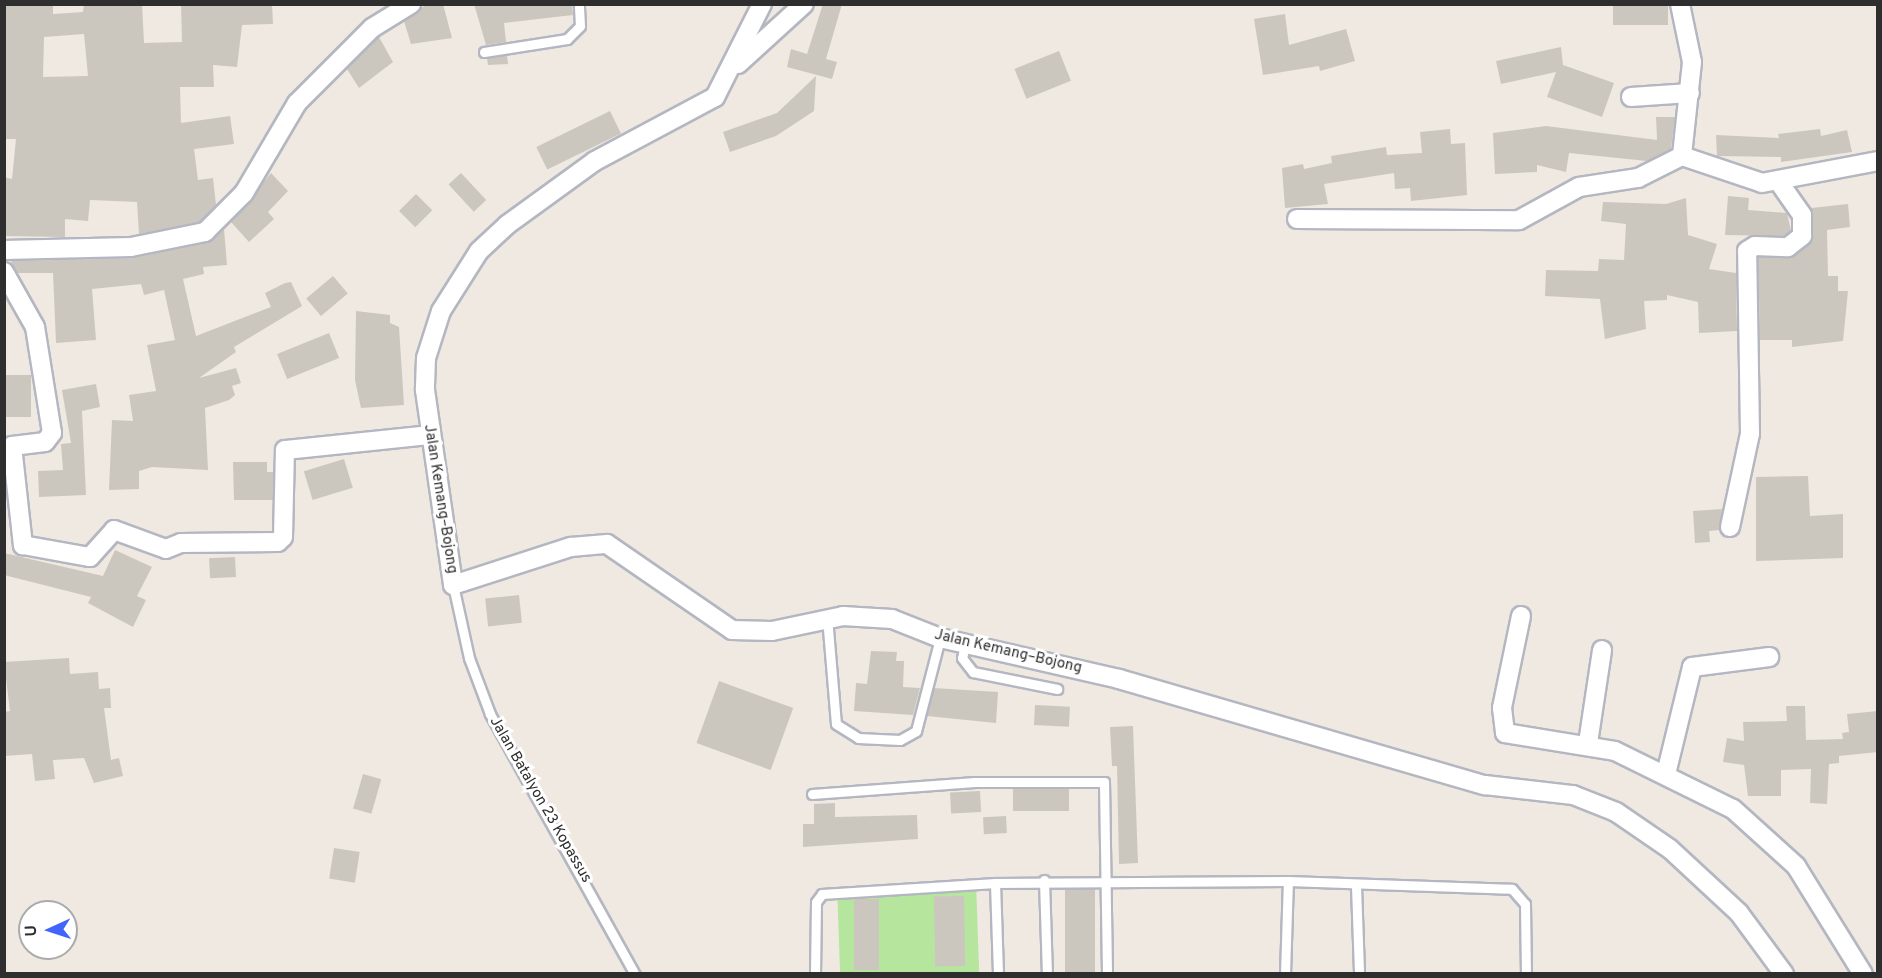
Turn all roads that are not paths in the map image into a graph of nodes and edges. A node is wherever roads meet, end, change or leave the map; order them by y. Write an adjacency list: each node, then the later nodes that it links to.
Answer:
1 (411, 4): 14 (street)
2 (579, 4): 6 (lane)
3 (804, 4): 7 (street)
4 (1680, 4): 8 (street)
5 (760, 10): 7 (street, Jalan Kemang–Bojong)
6 (484, 52)
7 (735, 66): 16 (street, Jalan Kemang–Bojong)
8 (1690, 93): 9 (street); 10 (street)
9 (1631, 97)
10 (1682, 156): 12 (street); 13 (street)
11 (1878, 161): 12 (street)
12 (1780, 183): 17 (street)
13 (1297, 219)
14 (4, 250)
15 (4, 272): 16 (street)
16 (429, 435): 18 (street, Jalan Kemang–Bojong)
17 (1730, 527)
18 (453, 585): 20 (street, Jalan Kemang–Bojong); 34 (lane, Jalan Batalyon 23 Kopassus)
19 (1521, 616): 26 (street)
20 (827, 617): 21 (street, Jalan Kemang–Bojong); 21 (lane)
21 (939, 638): 22 (street, Jalan Kemang–Bojong)
22 (965, 645): 25 (lane); 42 (street, Jalan Kemang–Bojong)
23 (1602, 650): 26 (street)
24 (1769, 657): 27 (street)
25 (1057, 689)
26 (1587, 743): 27 (street)
27 (1666, 774): 43 (street)
28 (812, 794): 30 (lane)
29 (1044, 880): 30 (lane); 32 (lane); 37 (lane)
30 (1107, 881): 31 (lane); 38 (lane)
31 (1288, 881): 33 (lane); 39 (lane)
32 (995, 883): 35 (lane); 36 (lane)
33 (1356, 886): 40 (lane); 41 (lane)
34 (635, 974)
35 (815, 974)
36 (999, 974)
37 (1047, 974)
38 (1107, 974)
39 (1285, 974)
40 (1359, 974)
41 (1526, 974)
42 (1784, 974)
43 (1863, 974)

